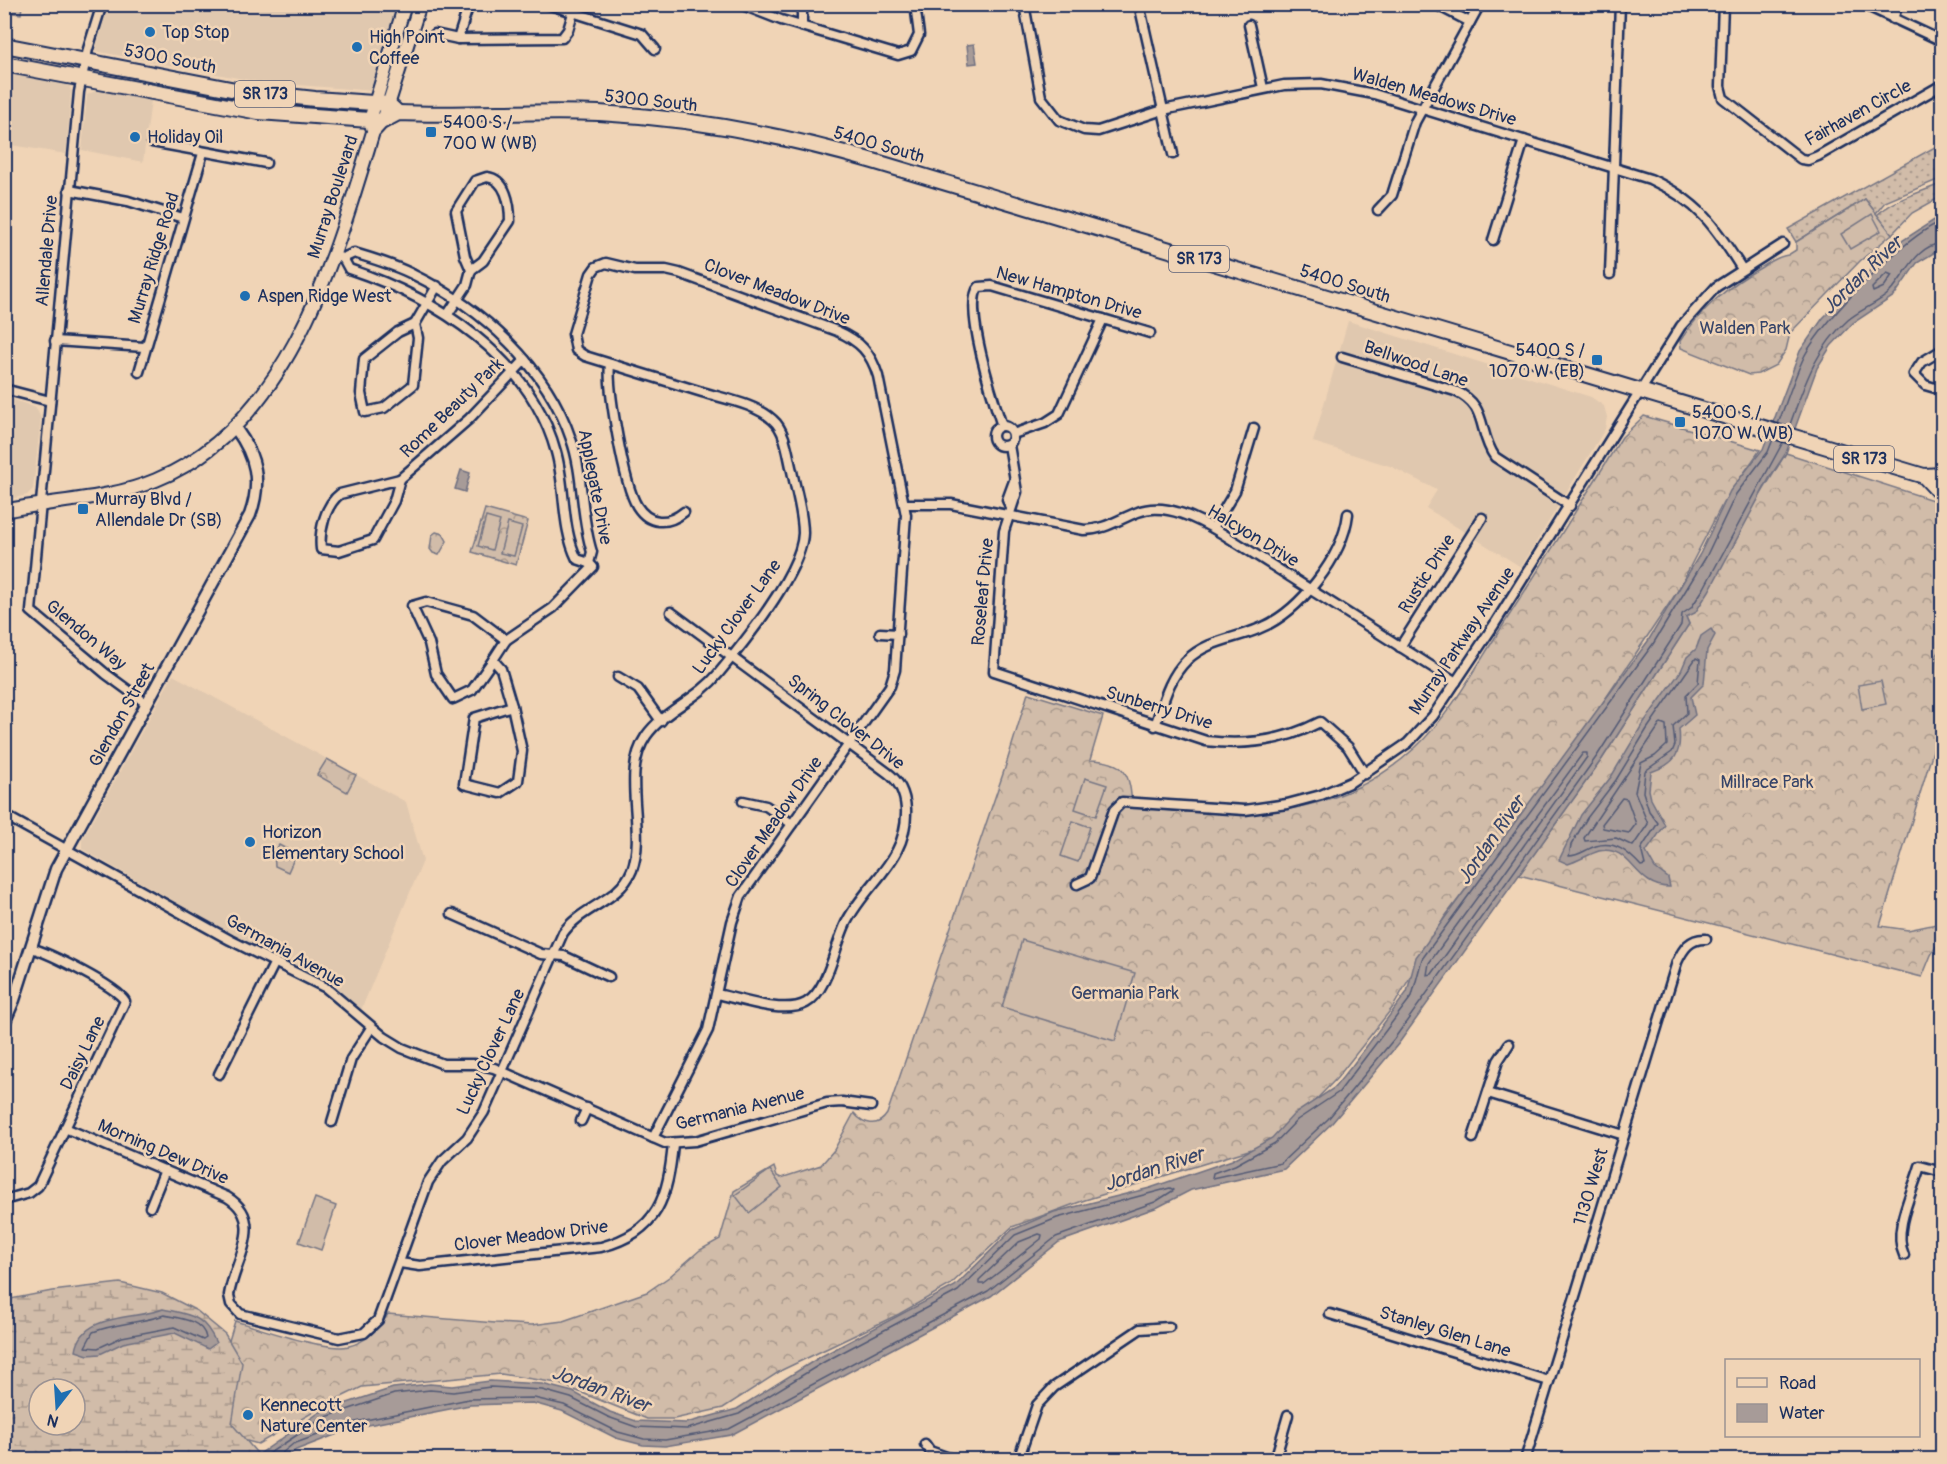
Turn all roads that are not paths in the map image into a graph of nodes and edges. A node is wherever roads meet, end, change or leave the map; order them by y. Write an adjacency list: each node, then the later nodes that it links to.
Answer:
1 (102, 4): 27 (street, Allendale Drive)
2 (405, 4): 32 (main road)
3 (420, 4): 32 (main road)
4 (469, 4): 23 (street)
5 (547, 4): 17 (street)
6 (740, 4): 21 (street)
7 (802, 4): 21 (street)
8 (915, 4): 21 (street)
9 (1024, 4): 34 (street, Walden Meadows Drive)
10 (1139, 4): 34 (street)
11 (1435, 4): 19 (street)
12 (1480, 4): 19 (street)
13 (1620, 4): 42 (street)
14 (1723, 4): 30 (street, Fairhaven Circle)
15 (1863, 4): 18 (street)
16 (1898, 4): 18 (street)
17 (573, 13): 23 (street); 26 (street)
18 (1893, 19): 24 (street)
19 (1470, 22): 33 (street)
20 (1249, 25): 31 (street)
21 (802, 26)
22 (435, 34): 23 (street)
23 (458, 39)
24 (1942, 41)
25 (4, 45): 27 (main road, 5300 South / SR 173)
26 (655, 49)
27 (85, 61): 29 (street, Allendale Drive); 32 (main road, 5300 South / SR 173)
28 (4, 64): 29 (main road, 5300 South / SR 173)
29 (82, 78): 35 (main road, 5300 South / SR 173); 43 (street, Allendale Drive)
30 (1942, 85)
31 (1263, 88): 33 (street, Walden Meadows Drive); 34 (street, Walden Meadows Drive)
32 (387, 106): 35 (main road, 5300 South / SR 173); 35 (main road, Murray Boulevard); 36 (main road, 5300 South / SR 173)
33 (1422, 109): 37 (street, Walden Meadows Drive); 44 (street)
34 (1163, 110): 40 (street)
35 (376, 124): 48 (main road, Murray Boulevard)
36 (755, 132): 70 (main road, 5400 South / SR 173)
37 (1524, 140): 42 (street, Walden Meadows Drive); 46 (street)
38 (152, 142): 39 (street)
39 (203, 153): 41 (street); 45 (street, Murray Ridge Road)
40 (1173, 154)
41 (266, 163)
42 (1614, 167): 50 (street, Walden Meadows Drive); 52 (street)
43 (69, 190): 45 (street); 60 (street, Allendale Drive)
44 (1378, 210)
45 (183, 218): 61 (street, Murray Ridge Road)
46 (1493, 240)
47 (1783, 244): 50 (street, Murray Parkway Avenue)
48 (339, 257): 53 (street, Applegate Drive); 55 (street, Applegate Drive); 74 (main road, Murray Boulevard)
49 (600, 264): 65 (street, Lucky Clover Lane); 82 (street, Clover Meadow Drive)
50 (1742, 269): 70 (street, Murray Parkway Avenue)
51 (471, 270): 51 (street); 54 (street)
52 (1610, 274)
53 (437, 286): 54 (street, Applegate Drive); 55 (street)
54 (458, 300): 56 (street); 64 (street, Applegate Drive)
55 (428, 302): 56 (street, Applegate Drive); 58 (street)
56 (448, 314): 67 (street, Applegate Drive)
57 (1103, 320): 59 (street, New Hampton Drive); 72 (street, New Hampton Drive); 75 (street)
58 (415, 324): 58 (street)
59 (1150, 333)
60 (55, 341): 61 (street); 71 (street, Allendale Drive)
61 (144, 347): 66 (street, Murray Ridge Road)
62 (1942, 350): 69 (street)
63 (1342, 357): 83 (street, Bellwood Lane)
64 (525, 360): 67 (street, Rome Beauty Park); 90 (street, Applegate Drive)
65 (610, 364): 85 (street); 97 (street, Lucky Clover Lane)
66 (139, 372)
67 (512, 372): 79 (street, Rome Beauty Park); 90 (street, Applegate Drive)
68 (4, 389): 71 (street)
69 (1942, 390)
70 (1641, 392): 78 (main road, 5400 South / SR 173); 83 (street, Murray Parkway Avenue)
71 (50, 401): 81 (street, Allendale Drive)
72 (1002, 426): 75 (street); 76 (street, New Hampton Drive)
73 (1254, 428): 89 (street)
74 (236, 429): 81 (main road, Murray Boulevard); 102 (street, Glendon Street)
75 (1013, 434): 76 (street)
76 (1009, 444): 86 (street, New Hampton Drive)
77 (1942, 475): 78 (main road, 5400 South / SR 173)
78 (1924, 476): 80 (main road, 5400 South / SR 173)
79 (400, 479): 79 (street, Rome Beauty Park)
80 (1942, 491)
81 (39, 504): 84 (main road, Murray Boulevard); 102 (street, Glendon Way)
82 (905, 504): 86 (street, Halcyon Drive); 94 (street, Clover Meadow Drive)
83 (1570, 506): 101 (street, Murray Parkway Avenue)
84 (4, 512)
85 (684, 512)
86 (1010, 512): 89 (street, Halcyon Drive); 99 (street, Roseleaf Drive)
87 (1348, 514): 91 (street)
88 (1482, 518): 96 (street, Rustic Drive)
89 (1213, 528): 91 (street, Halcyon Drive)
90 (591, 565): 95 (street)
91 (1309, 589): 96 (street, Halcyon Drive); 105 (street)
92 (671, 612): 97 (street, Spring Clover Drive)
93 (880, 633): 94 (street)
94 (898, 634): 106 (street, Clover Meadow Drive)
95 (506, 640): 98 (street); 98 (street)
96 (1400, 647): 101 (street, Halcyon Drive)
97 (731, 656): 104 (street, Lucky Clover Lane); 106 (street, Spring Clover Drive)
98 (493, 660): 103 (street)
99 (993, 671): 105 (street, Sunberry Drive)
100 (618, 677): 104 (street)
101 (1456, 682): 107 (street, Murray Parkway Avenue)
102 (147, 704): 111 (street, Glendon Street)
103 (512, 706): 103 (street)
104 (661, 721): 116 (street, Lucky Clover Lane)
105 (1155, 726): 107 (street, Sunberry Drive)
106 (850, 744): 110 (street, Clover Meadow Drive); 119 (street, Spring Clover Drive)
107 (1365, 774): 112 (street, Murray Parkway Avenue)
108 (743, 801): 110 (street)
109 (4, 814): 111 (street, Germania Avenue)
110 (792, 824): 119 (street, Clover Meadow Drive)
111 (66, 849): 115 (street, Glendon Street); 117 (street, Germania Avenue)
112 (1077, 884)
113 (452, 914): 116 (street)
114 (1706, 939): 131 (street, 1130 West)
115 (31, 948): 120 (street, Glendon Street); 130 (street, Daisy Lane)
116 (553, 955): 118 (street); 123 (street, Lucky Clover Lane)
117 (275, 962): 121 (street, Germania Avenue); 124 (street)
118 (609, 977)
119 (717, 994): 132 (street, Clover Meadow Drive)
120 (4, 1023)
121 (371, 1028): 123 (street, Germania Avenue); 129 (street)
122 (1509, 1044): 125 (street)
123 (501, 1071): 127 (street, Germania Avenue); 140 (street, Lucky Clover Lane)
124 (219, 1074)
125 (1488, 1093): 131 (street); 133 (street)
126 (871, 1106): 134 (street, Germania Avenue)
127 (586, 1108): 128 (street); 132 (street, Germania Avenue)
128 (581, 1121)
129 (332, 1122)
130 (65, 1128): 135 (street, Morning Dew Drive); 137 (street, Daisy Lane)
131 (1624, 1135): 144 (street, 1130 West)
132 (653, 1138): 134 (street, Germania Avenue)
133 (1473, 1138)
134 (672, 1144): 140 (street, Clover Meadow Drive)
135 (165, 1170): 138 (street); 141 (street, Morning Dew Drive)
136 (1942, 1172): 139 (street)
137 (4, 1200)
138 (150, 1207)
139 (1904, 1255)
140 (400, 1263): 141 (street, Lucky Clover Lane)
141 (240, 1314)
142 (1330, 1314): 144 (street, Stanley Glen Lane)
143 (1169, 1327): 148 (street)
144 (1549, 1381): 150 (street, 1130 West)
145 (1288, 1415): 149 (street)
146 (925, 1444): 147 (street)
147 (955, 1460)
148 (1018, 1460)
149 (1275, 1460)
150 (1525, 1460)

